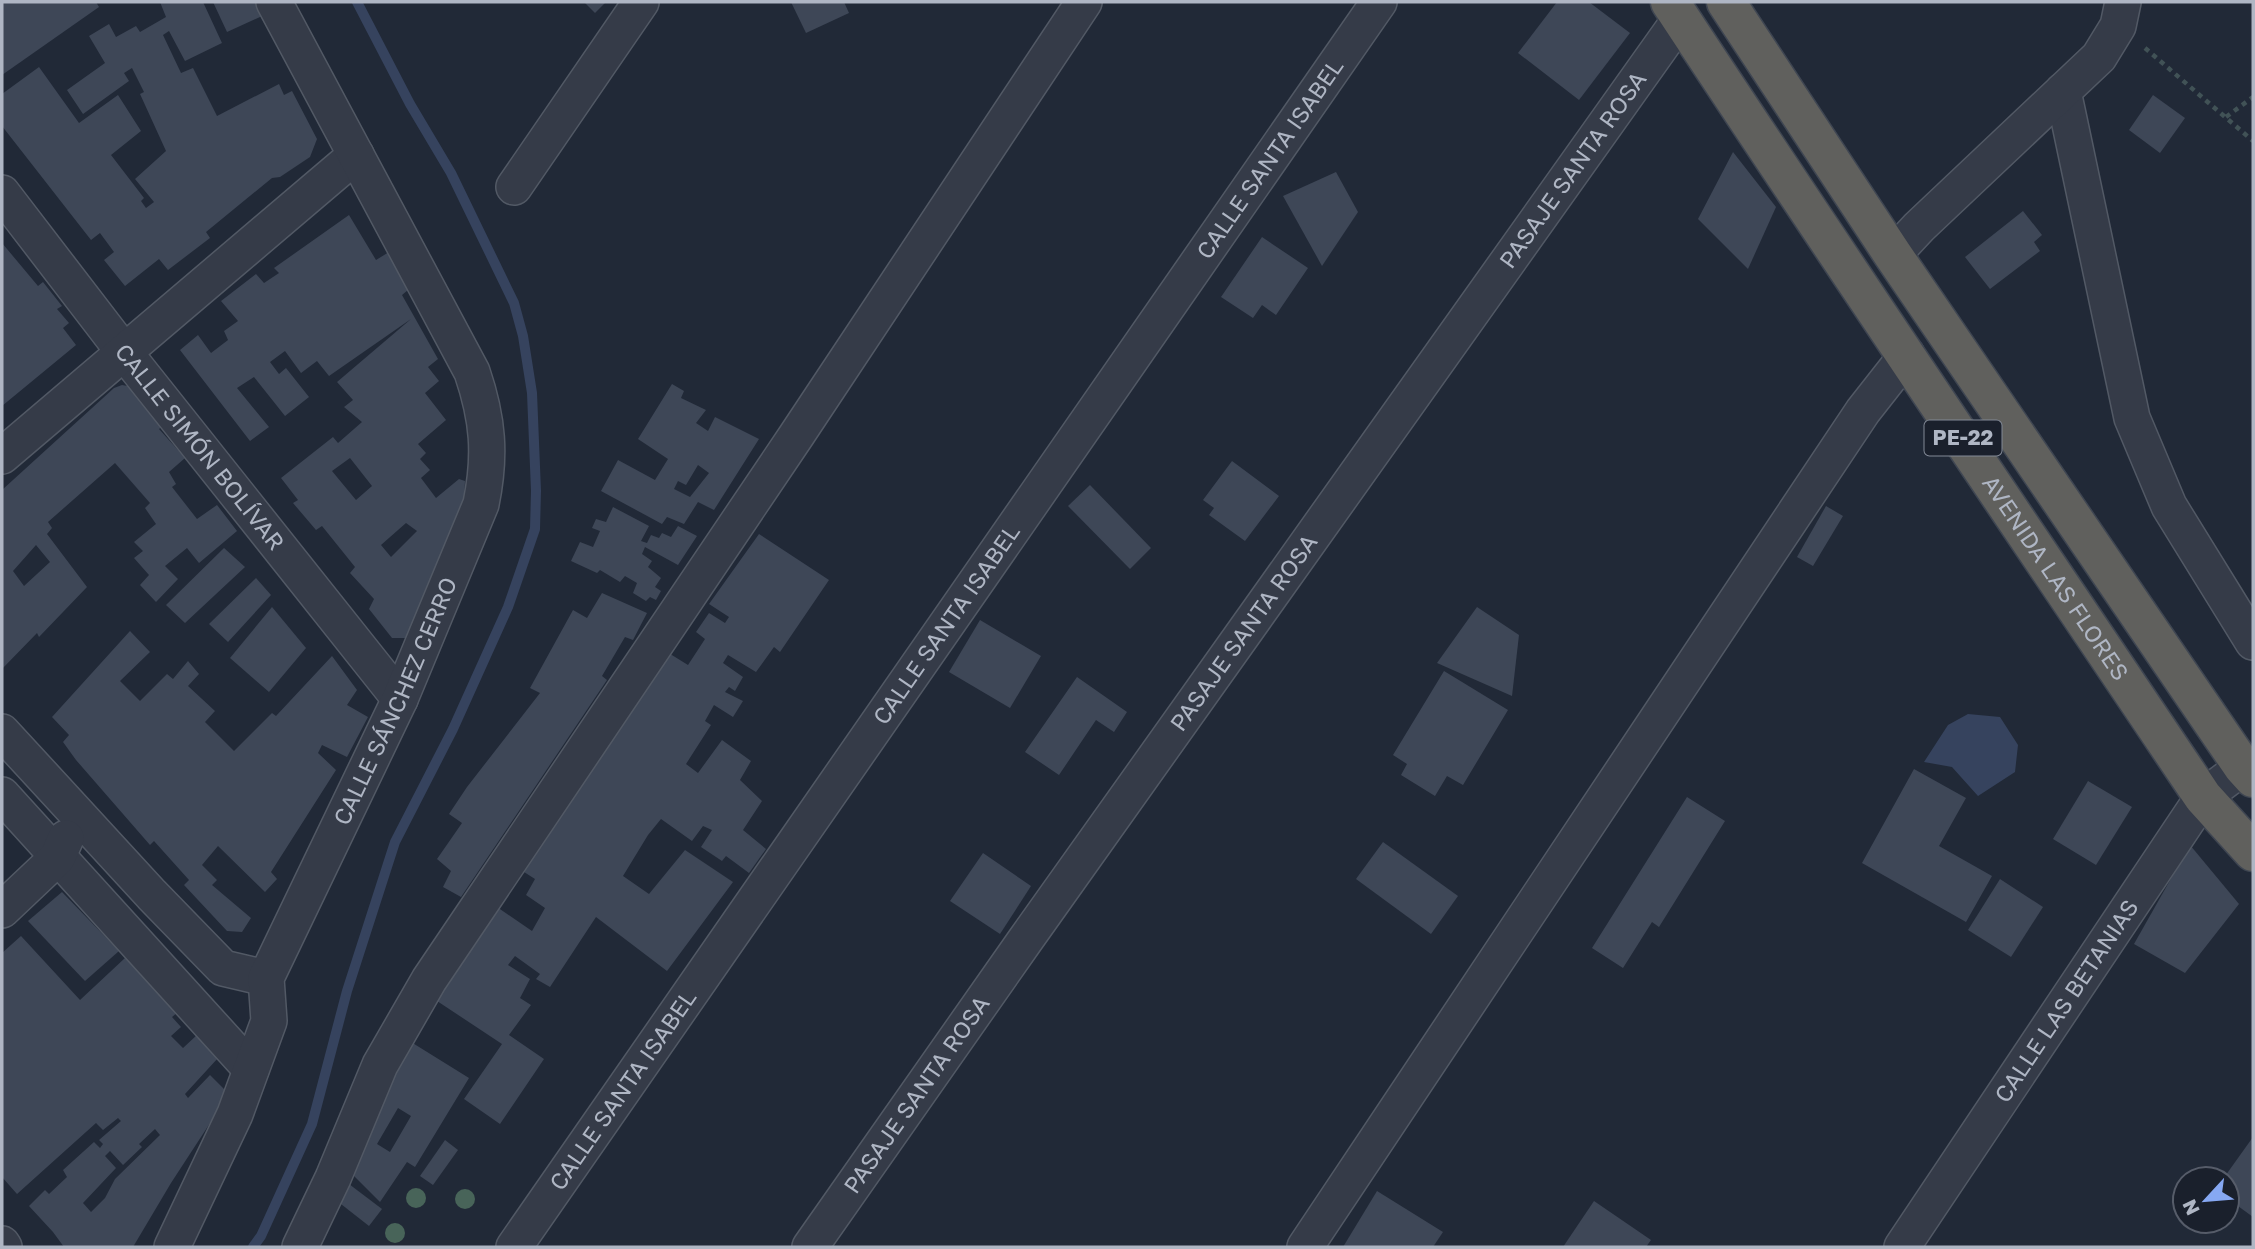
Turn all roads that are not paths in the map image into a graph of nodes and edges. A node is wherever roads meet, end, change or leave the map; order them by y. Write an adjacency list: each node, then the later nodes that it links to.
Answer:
1 (274, 2): 9 (street, CALLE SÁNCHEZ CERRO)
2 (641, 2): 10 (street)
3 (1084, 2): 33 (street)
4 (1379, 2): 34 (street, CALLE SANTA ISABEL)
5 (1726, 2): 12 (highway, AVENIDA LAS FLORES / PE-22)
6 (1675, 10): 13 (highway, AVENIDA LAS FLORES / PE-22); 35 (street, PASAJE SANTA ROSA)
7 (2121, 14): 8 (street)
8 (2063, 91): 14 (street); 18 (street)
9 (356, 155): 15 (street); 19 (street, CALLE SÁNCHEZ CERRO)
10 (514, 187)
11 (2, 193): 15 (street, CALLE SIMÓN BOLÍVAR)
12 (1862, 209): 13 (highway); 14 (highway, AVENIDA LAS FLORES / PE-22)
13 (1825, 237): 16 (highway, AVENIDA LAS FLORES / PE-22)
14 (1893, 255): 21 (highway, AVENIDA LAS FLORES / PE-22)
15 (124, 352): 17 (street); 19 (street, CALLE SIMÓN BOLÍVAR)
16 (1907, 355): 23 (highway, AVENIDA LAS FLORES / PE-22); 36 (street)
17 (2, 456)
18 (2253, 642)
19 (400, 699): 29 (street, CALLE SÁNCHEZ CERRO)
20 (2, 732): 24 (street)
21 (2248, 772): 23 (street, CALLE LAS BETANIAS)
22 (2, 795): 26 (street)
23 (2203, 797): 25 (highway, AVENIDA LAS FLORES / PE-22); 37 (street, CALLE LAS BETANIAS)
24 (77, 816): 26 (street); 28 (street)
25 (2253, 852)
26 (57, 858): 27 (street); 30 (street)
27 (2, 910)
28 (223, 968): 29 (street); 30 (street)
29 (266, 978): 31 (street, CALLE SÁNCHEZ CERRO)
30 (193, 1007): 31 (street)
31 (251, 1069): 32 (street, CALLE SÁNCHEZ CERRO)
32 (172, 1247)
33 (300, 1247)
34 (514, 1247)
35 (810, 1247)
36 (1305, 1247)
37 (1902, 1247)

